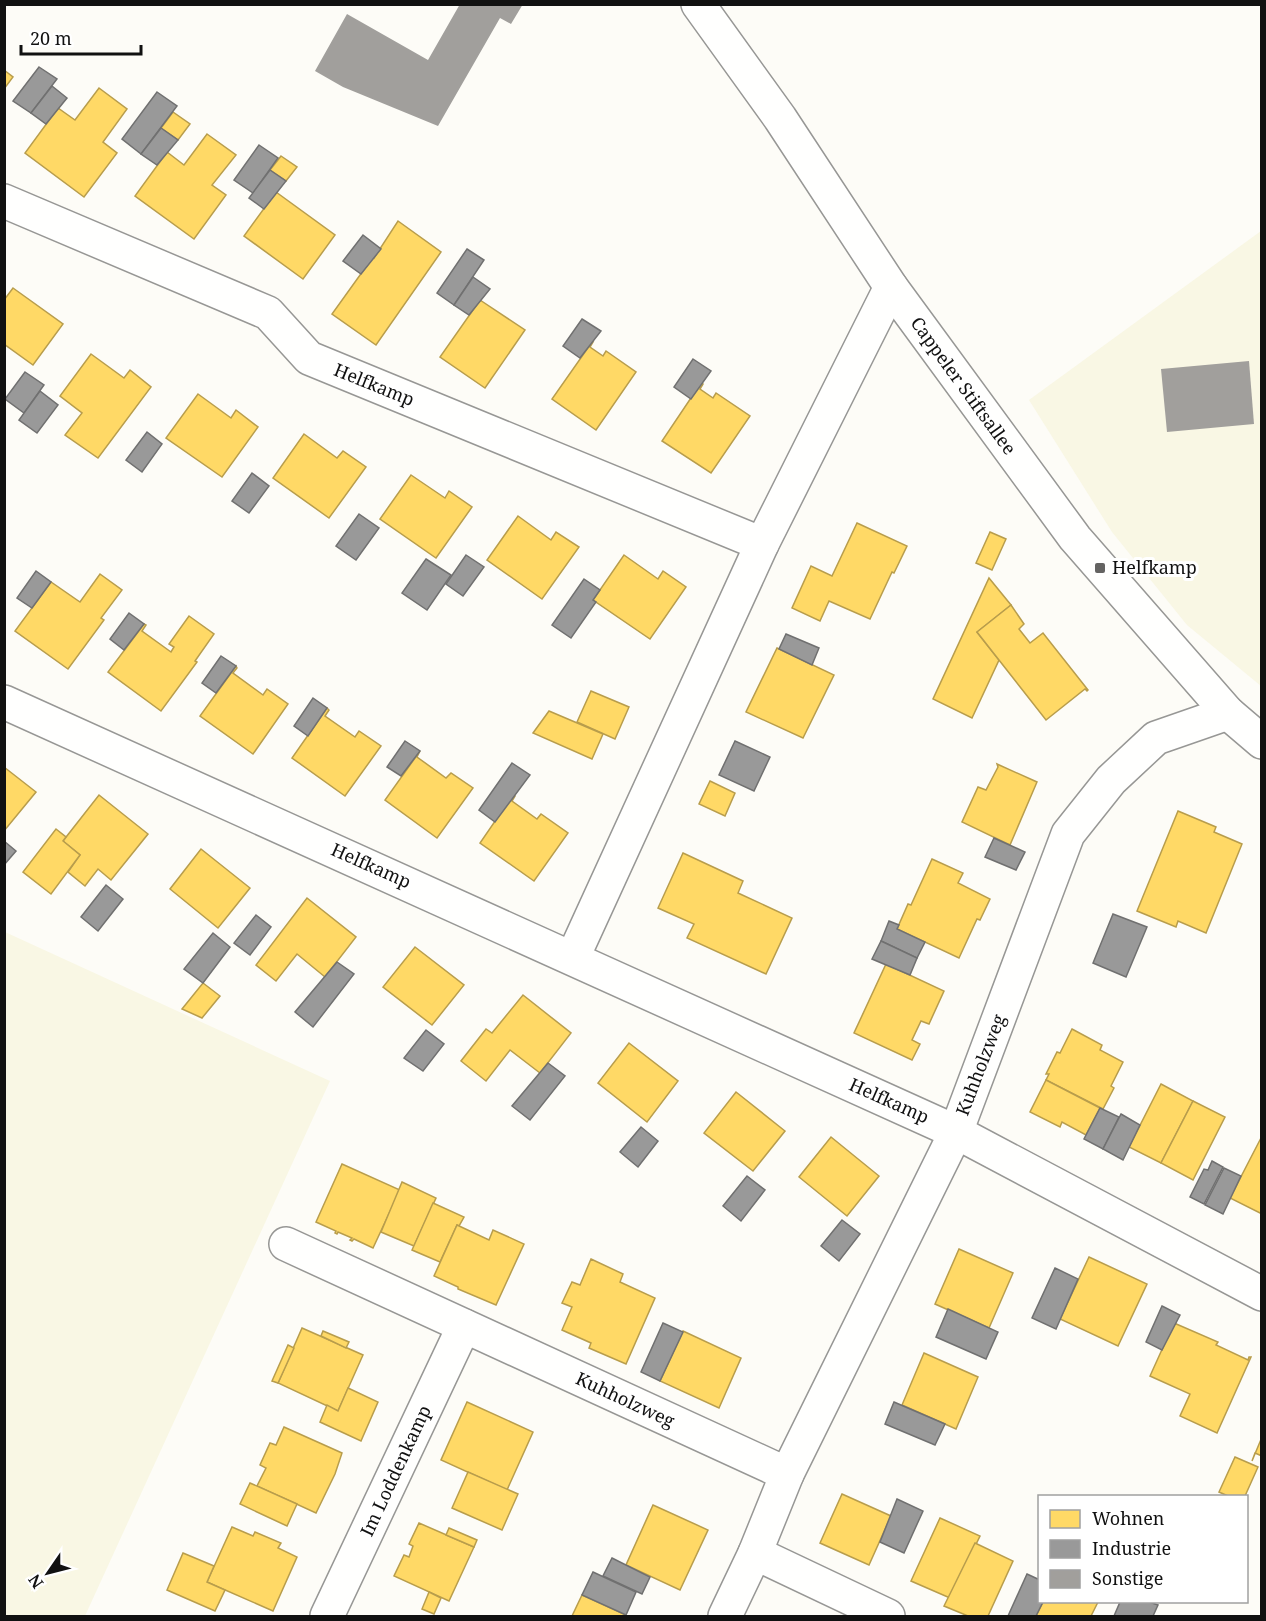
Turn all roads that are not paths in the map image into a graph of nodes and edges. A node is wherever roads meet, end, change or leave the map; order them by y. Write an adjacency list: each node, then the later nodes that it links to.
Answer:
1 (698, 4): 3 (street, Cappeler Stiftsallee)
2 (4, 201): 4 (street, Helfkamp)
3 (891, 287): 4 (street); 6 (street, Cappeler Stiftsallee)
4 (762, 544): 8 (street)
5 (4, 702): 8 (street, Helfkamp)
6 (1228, 713): 7 (street, Cappeler Stiftsallee); 9 (street, Kuhholzweg)
7 (1262, 742)
8 (573, 957): 9 (street, Helfkamp)
9 (956, 1132): 11 (street, Helfkamp); 13 (street, Kuhholzweg)
10 (286, 1244): 12 (street, Kuhholzweg)
11 (1262, 1294)
12 (464, 1326): 13 (street, Kuhholzweg); 15 (street, Im Loddenkamp)
13 (787, 1474): 14 (street, Kuhholzweg)
14 (754, 1553): 16 (street, Kuhholzweg); 17 (street)
15 (327, 1617)
16 (725, 1617)
17 (888, 1617)

